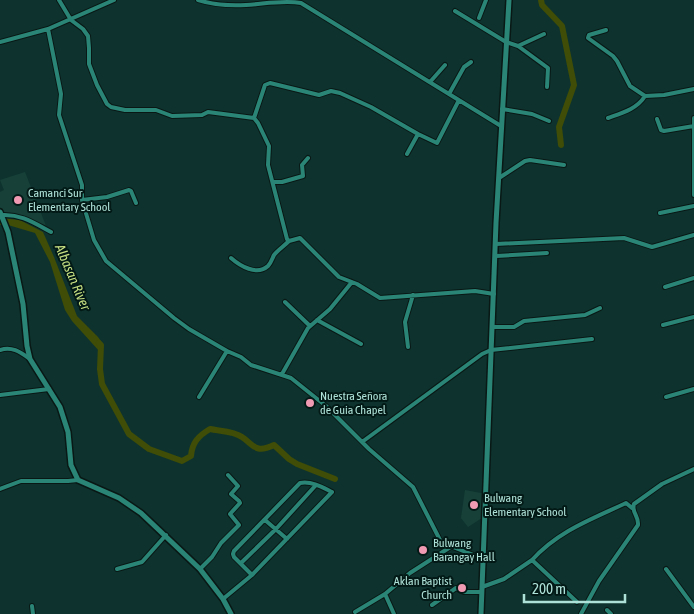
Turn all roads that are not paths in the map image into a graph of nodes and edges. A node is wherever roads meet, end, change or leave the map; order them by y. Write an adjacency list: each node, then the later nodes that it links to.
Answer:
1 (59, 0): 9 (street)
2 (114, 0): 9 (street)
3 (198, 0): 4 (street)
4 (292, 0): 18 (street)
5 (486, 0): 8 (street)
6 (509, 0): 14 (street)
7 (455, 11): 14 (street)
8 (479, 18)
9 (70, 20): 10 (street); 25 (street)
10 (48, 29): 13 (street); 40 (street)
11 (606, 30): 22 (street)
12 (544, 34): 15 (street)
13 (0, 42)
14 (506, 42): 15 (street); 24 (street)
15 (518, 46): 19 (street)
16 (471, 62): 21 (street)
17 (445, 65): 18 (street)
18 (430, 82): 21 (street)
19 (547, 87)
20 (694, 89): 22 (street)
21 (449, 94): 23 (street)
22 (645, 96): 26 (street)
23 (459, 100): 30 (street); 32 (street)
24 (502, 109): 29 (street); 30 (street)
25 (254, 118): 32 (street); 38 (street)
26 (608, 118)
27 (694, 118): 31 (street)
28 (657, 120): 31 (street)
29 (549, 121)
30 (501, 126): 37 (street)
31 (694, 126): 35 (street)
32 (418, 134): 33 (street)
33 (407, 154)
34 (308, 158): 38 (street)
35 (693, 162): 39 (street)
36 (564, 165): 37 (street)
37 (499, 178): 48 (street)
38 (273, 182): 47 (street)
39 (694, 195)
40 (82, 200): 41 (street); 69 (street)
41 (136, 203)
42 (694, 206): 44 (street)
43 (1, 213): 45 (street); 70 (street)
44 (660, 213)
45 (51, 232)
46 (694, 235): 48 (street)
47 (289, 241): 51 (street); 53 (street)
48 (496, 244): 50 (street)
49 (547, 253): 50 (street)
50 (496, 256): 55 (street)
51 (231, 258)
52 (694, 278): 54 (street)
53 (352, 282): 56 (street); 60 (street)
54 (665, 287)
55 (494, 294): 56 (street); 63 (street)
56 (413, 295): 66 (street)
57 (285, 302): 62 (street)
58 (600, 308): 63 (street)
59 (694, 317): 61 (street)
60 (316, 320): 62 (street); 65 (street)
61 (663, 325)
62 (310, 326): 71 (street)
63 (492, 327): 68 (street)
64 (592, 339): 68 (street)
65 (361, 344)
66 (408, 347)
67 (0, 350): 70 (street)
68 (491, 350): 77 (street); 89 (street)
69 (227, 351): 71 (street); 75 (street)
70 (30, 358): 72 (street)
71 (282, 374): 77 (street)
72 (49, 389): 74 (street); 80 (street)
73 (694, 389): 76 (street)
74 (0, 395)
75 (199, 397)
76 (666, 398)
77 (362, 442): 88 (street)
78 (694, 469): 83 (street)
79 (228, 475): 92 (street)
80 (78, 480): 82 (street); 86 (street)
81 (316, 484): 84 (street); 85 (street); 87 (street)
82 (0, 489)
83 (632, 508): 90 (street); 109 (street)
84 (265, 520): 85 (street); 91 (street)
85 (276, 529): 87 (street); 91 (street)
86 (166, 535): 92 (street); 94 (street)
87 (287, 539): 95 (street)
88 (452, 546): 89 (street); 97 (street)
89 (484, 559): 96 (street)
90 (532, 560): 96 (street); 99 (street)
91 (241, 563): 95 (street)
92 (200, 568): 98 (street)
93 (666, 569): 102 (street)
94 (117, 570)
95 (252, 575): 98 (street)
96 (482, 590): 100 (street); 108 (street)
97 (384, 594): 103 (street); 104 (street)
98 (223, 599): 106 (street)
99 (577, 602)
100 (432, 605)
101 (32, 606): 105 (street)
102 (694, 607)
103 (355, 612)
104 (394, 613): 107 (street)
105 (33, 614)
106 (231, 614)
107 (387, 614)
108 (481, 614)
109 (581, 614)

